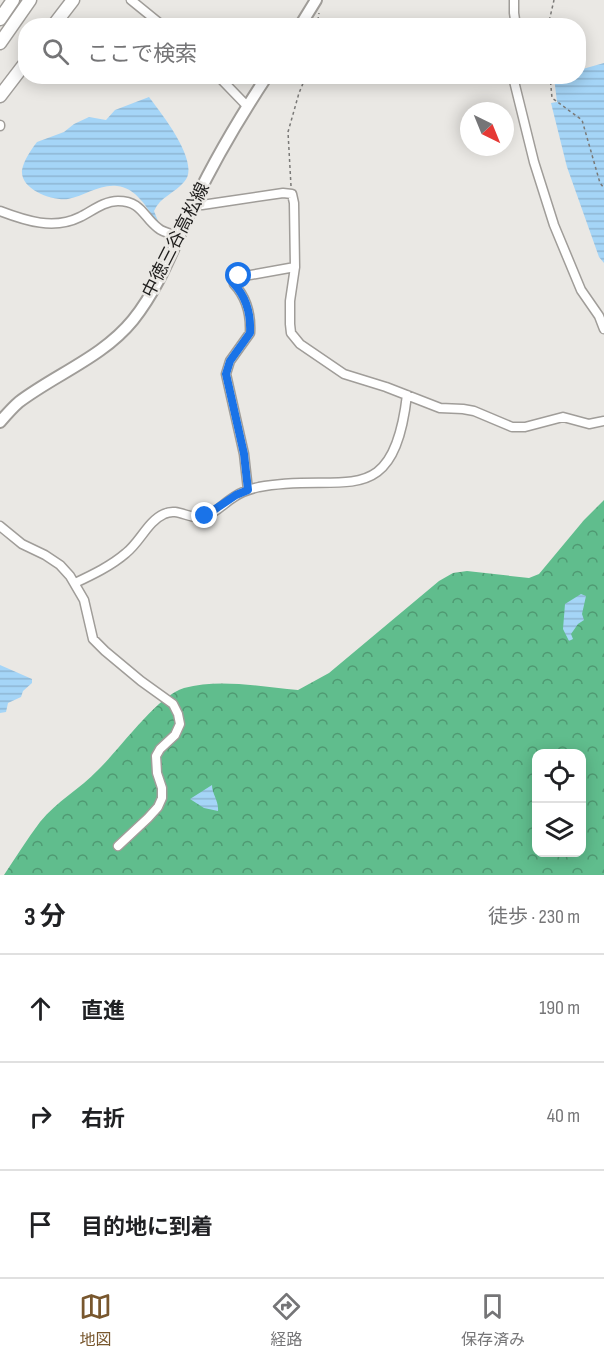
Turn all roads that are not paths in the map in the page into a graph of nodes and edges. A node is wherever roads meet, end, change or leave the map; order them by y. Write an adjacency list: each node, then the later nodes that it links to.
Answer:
1 (13, 0): 11 (highway)
2 (30, 0): 12 (highway)
3 (73, 0): 7 (highway)
4 (131, 0): 8 (street)
5 (316, 0): 9 (main road)
6 (514, 0): 10 (street)
7 (59, 18)
8 (153, 18)
9 (305, 18)
10 (515, 18)
11 (0, 19)
12 (0, 43)
13 (18, 72): 17 (highway)
14 (226, 84): 18 (street)
15 (262, 84): 18 (main road, 中徳三谷高松線)
16 (515, 84): 23 (street)
17 (0, 96)
18 (247, 106): 19 (main road, 中徳三谷高松線)
19 (194, 203): 21 (main road, 中徳三谷高松線); 22 (street)
20 (0, 211): 21 (street)
21 (180, 236): 26 (main road, 中徳三谷高松線)
22 (295, 267): 24 (street); 27 (street)
23 (604, 328)
24 (407, 395): 25 (street); 27 (street)
25 (604, 421)
26 (0, 422)
27 (248, 490): 29 (street)
28 (0, 526): 29 (street)
29 (75, 583): 30 (street)
30 (118, 846)

